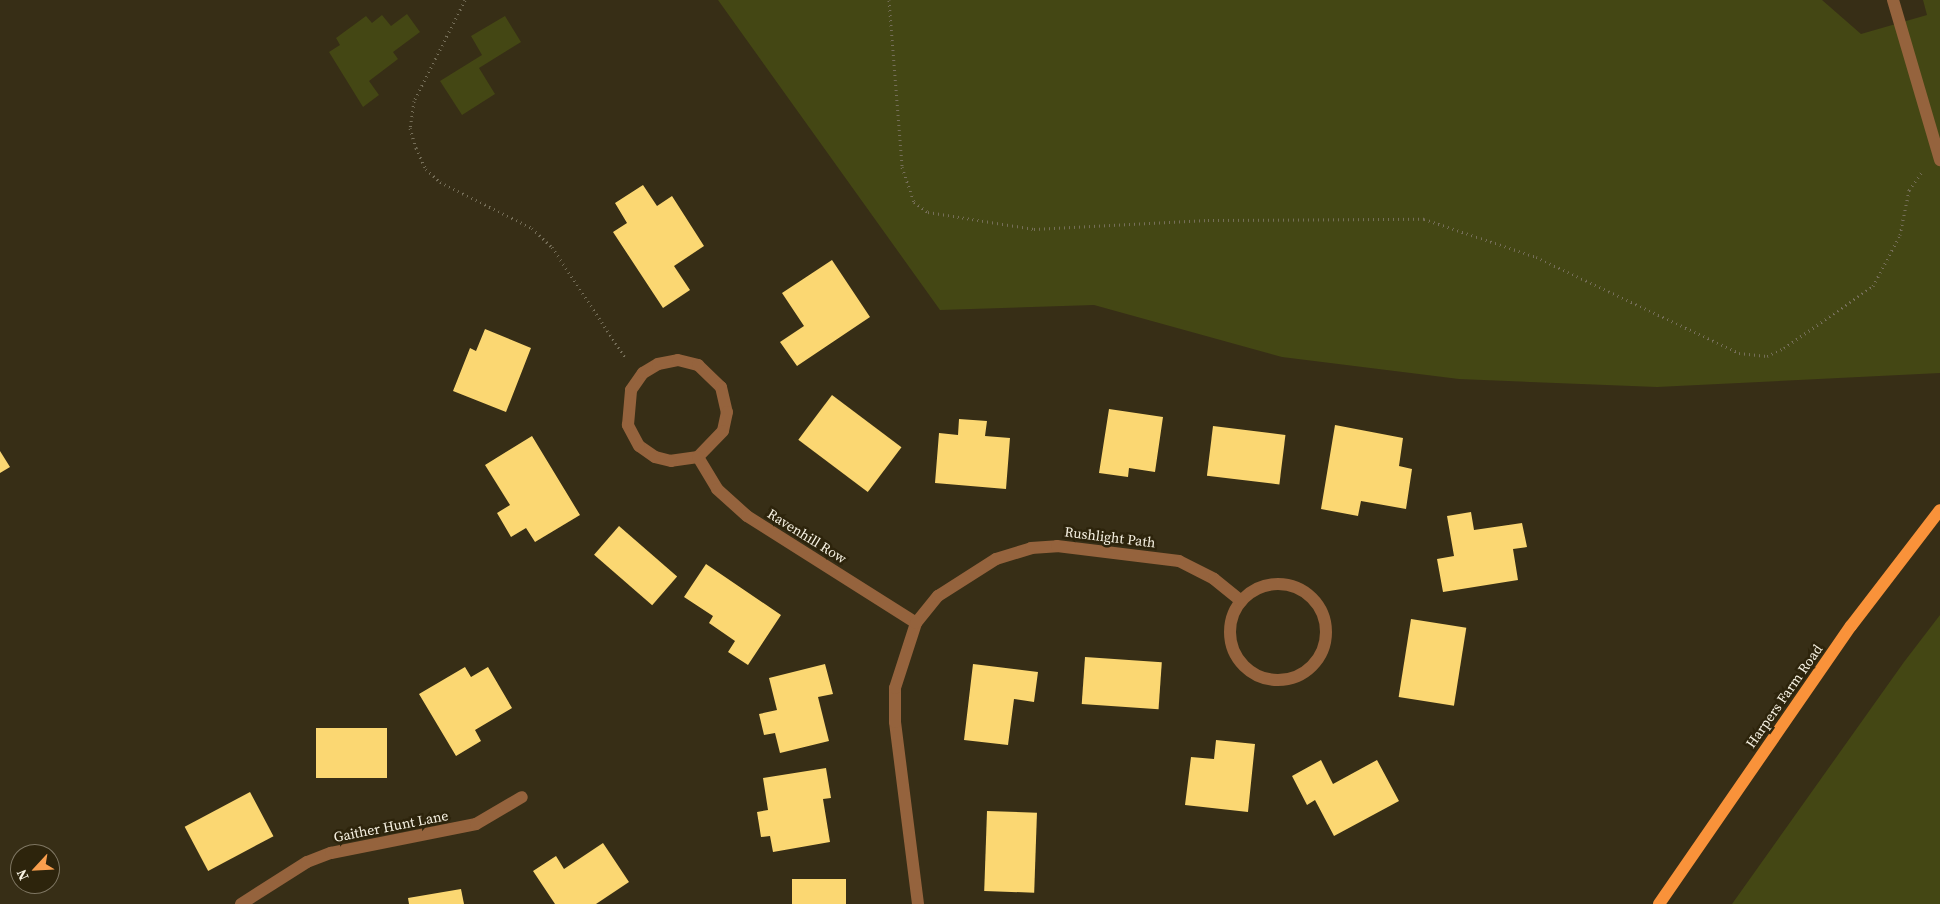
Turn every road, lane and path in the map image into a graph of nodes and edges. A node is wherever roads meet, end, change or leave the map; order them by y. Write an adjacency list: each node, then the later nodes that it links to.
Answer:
1 (465, 0): 5 (path)
2 (889, 0): 4 (path)
3 (1893, 0): 4 (street)
4 (1940, 160)
5 (643, 373): 6 (street); 6 (street)
6 (698, 457): 9 (street, Ravenhill Row)
7 (1940, 510): 13 (main road, Harpers Farm Road)
8 (1240, 601): 8 (street); 9 (street, Rushlight Path)
9 (916, 623): 12 (street, Rushlight Path)
10 (522, 797): 11 (street, Gaither Hunt Lane)
11 (241, 904)
12 (918, 904)
13 (1659, 904)

